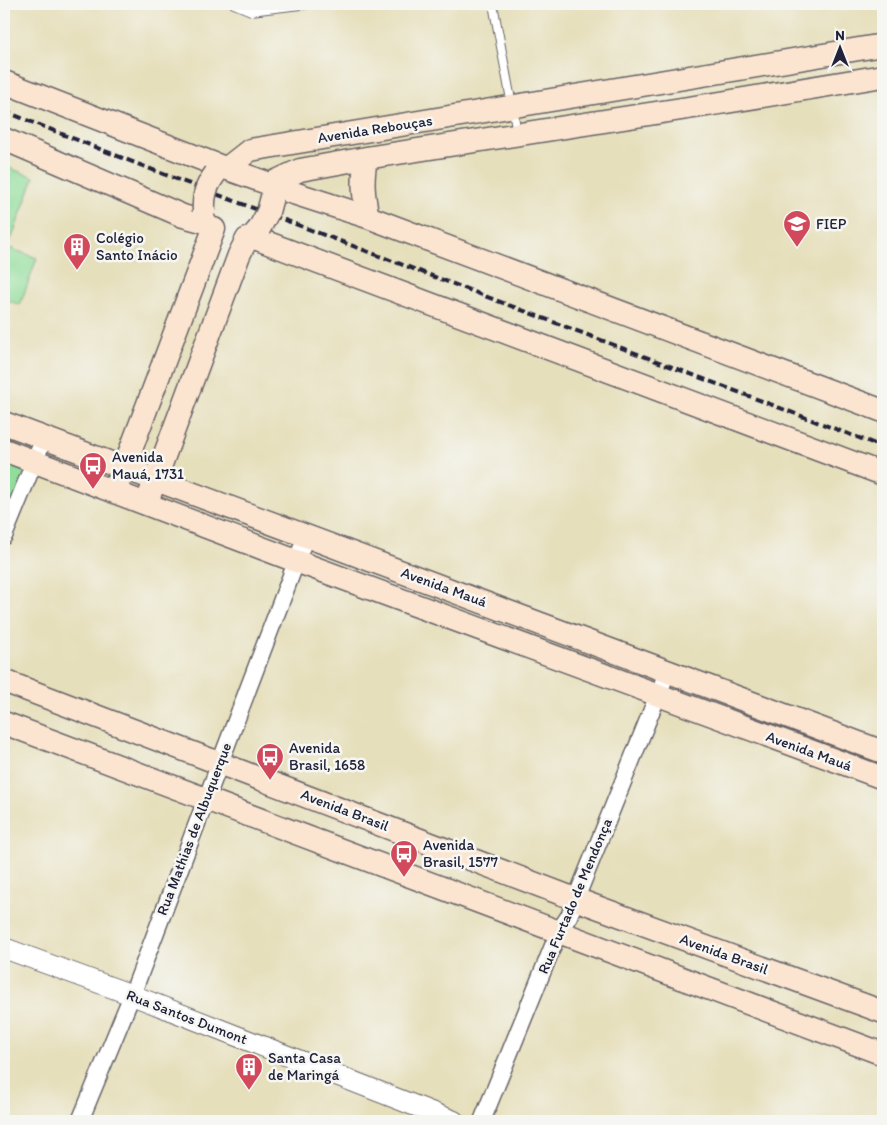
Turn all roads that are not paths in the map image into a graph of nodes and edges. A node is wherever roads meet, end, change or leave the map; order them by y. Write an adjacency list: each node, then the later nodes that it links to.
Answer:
1 (234, 4): 2 (lane)
2 (308, 4)
3 (493, 4): 9 (lane)
4 (883, 45): 5 (main road, Avenida Rebouças)
5 (715, 73): 8 (main road); 9 (main road, Avenida Rebouças)
6 (883, 76): 8 (main road, Avenida Rebouças)
7 (4, 82): 13 (main road)
8 (720, 103): 10 (main road, Avenida Rebouças)
9 (514, 106): 10 (lane); 13 (main road, Avenida Rebouças)
10 (518, 134): 12 (main road, Avenida Rebouças)
11 (4, 140): 16 (main road)
12 (366, 158): 14 (main road, Avenida Rebouças); 15 (main road)
13 (221, 170): 14 (main road); 16 (main road, Avenida Rebouças, bridge)
14 (272, 189): 15 (main road); 17 (main road, bridge)
15 (368, 217): 20 (main road)
16 (207, 221): 17 (main road); 18 (main road, Avenida Rebouças)
17 (253, 235): 19 (main road); 26 (main road)
18 (169, 348): 19 (main road); 25 (main road, Avenida Rebouças)
19 (200, 359): 27 (main road)
20 (883, 411)
21 (4, 422): 22 (main road, Avenida Mauá)
22 (44, 438): 24 (street); 25 (main road, Avenida Mauá)
23 (4, 450): 24 (main road, Avenida Mauá)
24 (34, 462): 28 (main road, Avenida Mauá); 30 (street)
25 (124, 468): 27 (main road, Avenida Mauá); 28 (main road, Avenida Rebouças)
26 (883, 474)
27 (155, 479): 29 (main road); 31 (main road, Avenida Mauá)
28 (115, 492): 29 (main road, Avenida Mauá)
29 (146, 504): 32 (main road, Avenida Mauá)
30 (4, 536)
31 (306, 536): 32 (street, Rua Mathias de Albuquerque); 33 (main road, Avenida Mauá)
32 (296, 561): 35 (main road, Avenida Mauá); 38 (street, Rua Mathias de Albuquerque)
33 (668, 670): 35 (street, Rua Furtado de Mendonça); 37 (main road, Avenida Mauá)
34 (4, 681): 38 (main road, Avenida Brasil)
35 (658, 695): 39 (main road, Avenida Mauá); 41 (street, Rua Furtado de Mendonça)
36 (4, 723): 40 (main road)
37 (883, 752)
38 (220, 763): 40 (street, Rua Mathias de Albuquerque); 41 (main road, Avenida Brasil)
39 (883, 778)
40 (206, 798): 42 (main road); 44 (street, Rua Mathias de Albuquerque)
41 (575, 899): 42 (street, Rua Furtado de Mendonça); 45 (main road, Avenida Brasil)
42 (560, 931): 46 (main road); 49 (street, Rua Furtado de Mendonça)
43 (4, 948): 44 (street, Rua Santos Dumont)
44 (132, 995): 47 (street, Rua Mathias de Albuquerque); 48 (street, Rua Santos Dumont)
45 (883, 1012)
46 (883, 1054)
47 (80, 1121)
48 (454, 1121)
49 (482, 1121)

